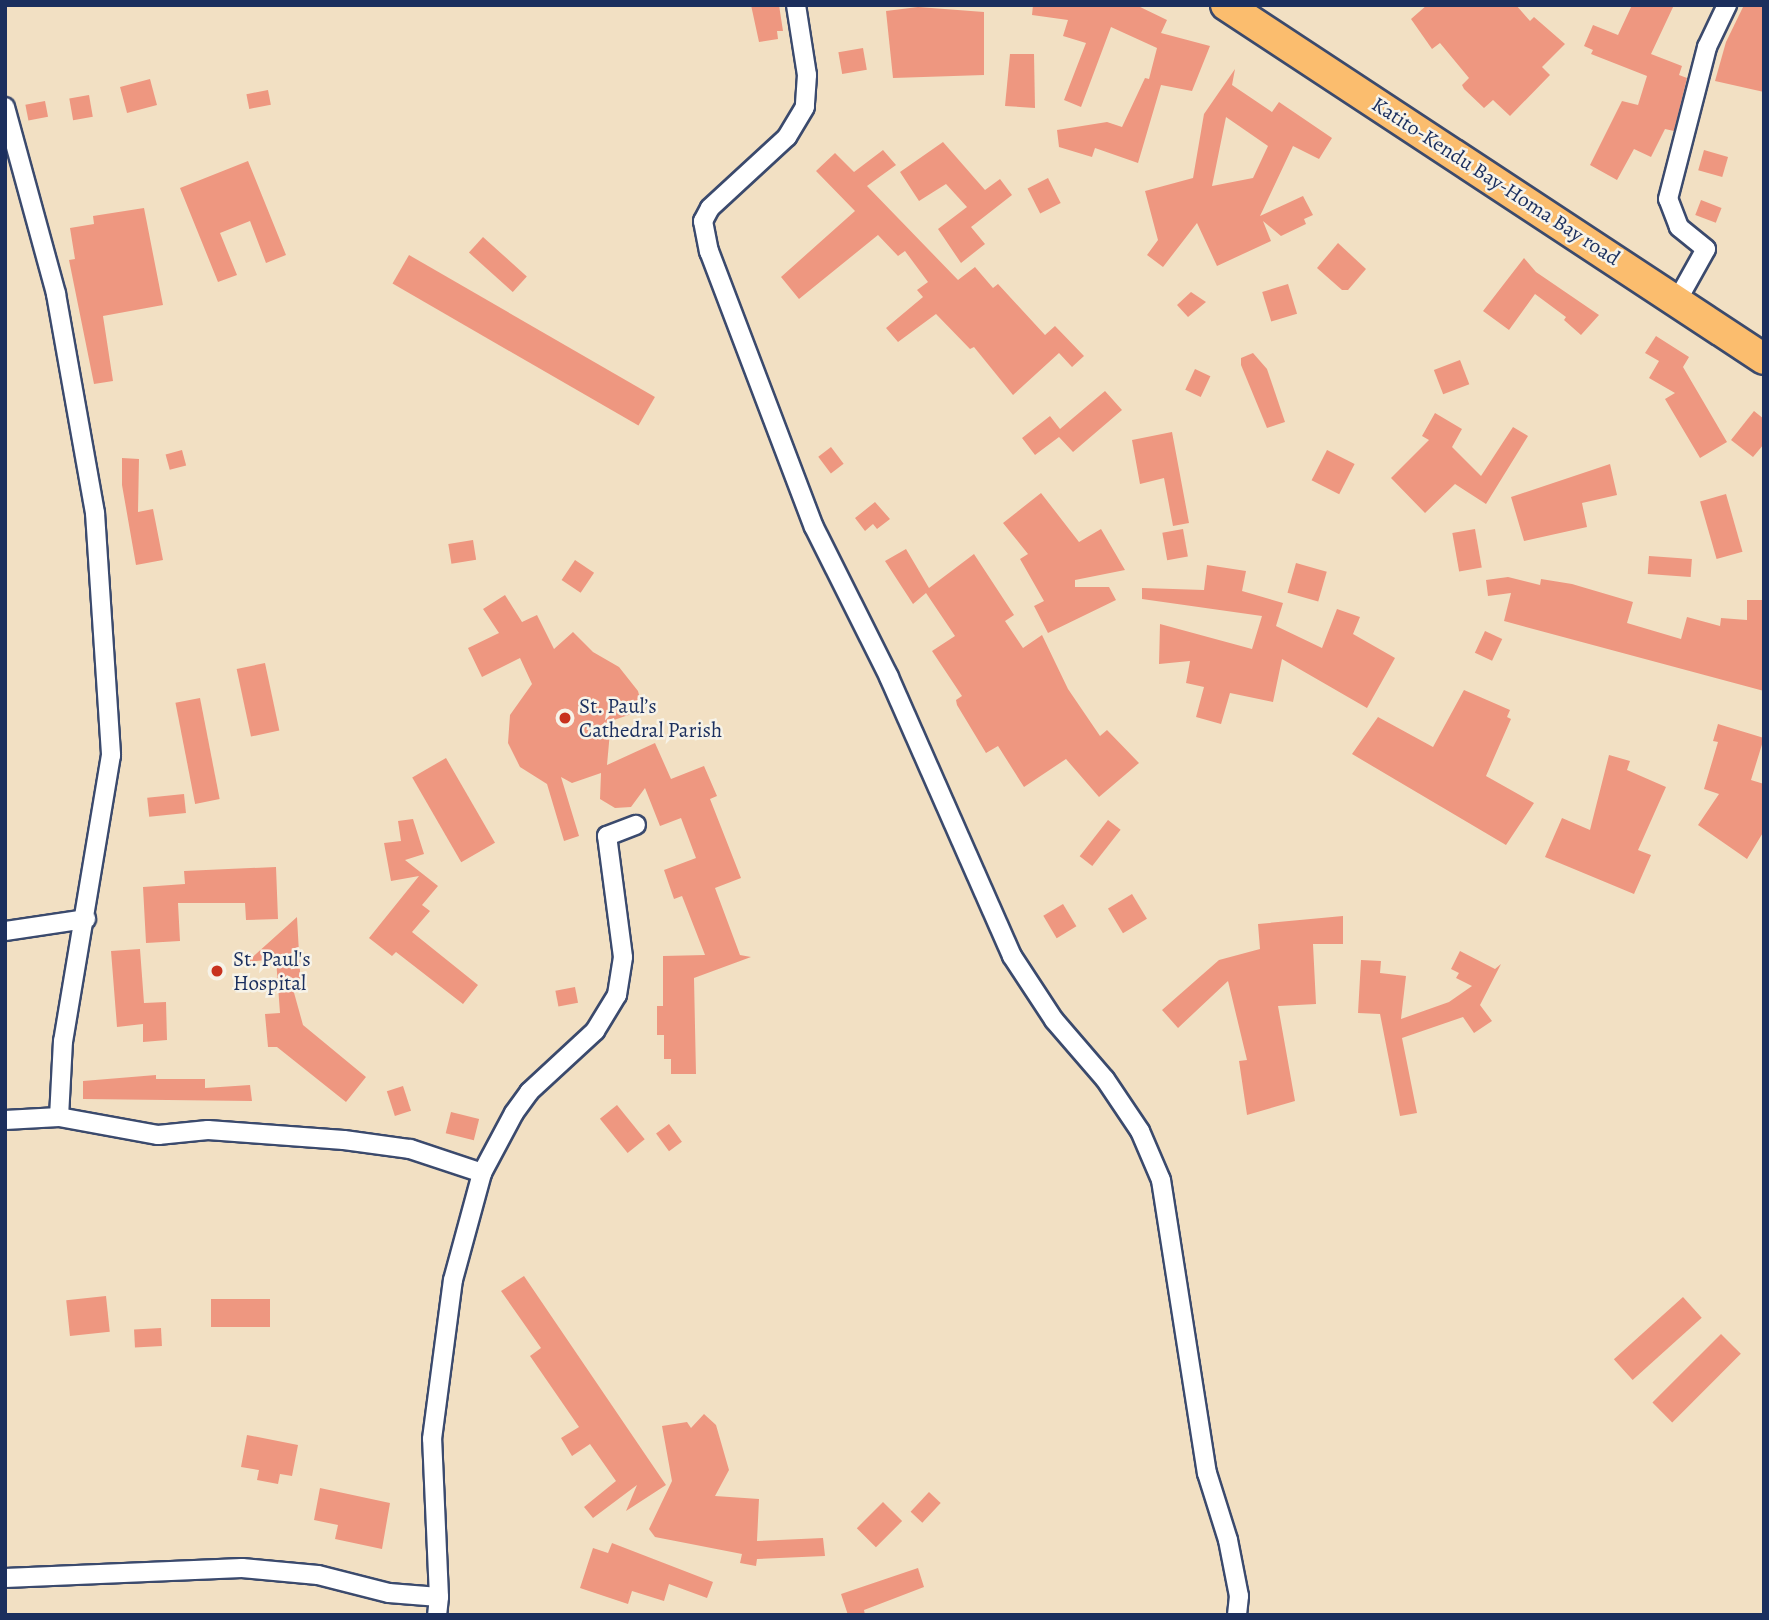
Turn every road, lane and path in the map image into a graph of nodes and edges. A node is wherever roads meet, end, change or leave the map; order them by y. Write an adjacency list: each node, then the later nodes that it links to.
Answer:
1 (796, 5): 15 (street)
2 (1226, 5): 5 (highway, Katito-Kendu Bay-Homa Bay road)
3 (1727, 5): 5 (street)
4 (5, 107): 8 (street)
5 (1678, 299): 6 (highway, Katito-Kendu Bay-Homa Bay road)
6 (1764, 359)
7 (636, 825): 12 (street)
8 (86, 919): 9 (street); 10 (street)
9 (5, 931)
10 (59, 1117): 11 (street); 12 (street)
11 (5, 1120)
12 (482, 1173): 14 (street)
13 (5, 1578): 14 (street)
14 (438, 1606)
15 (1237, 1615)

